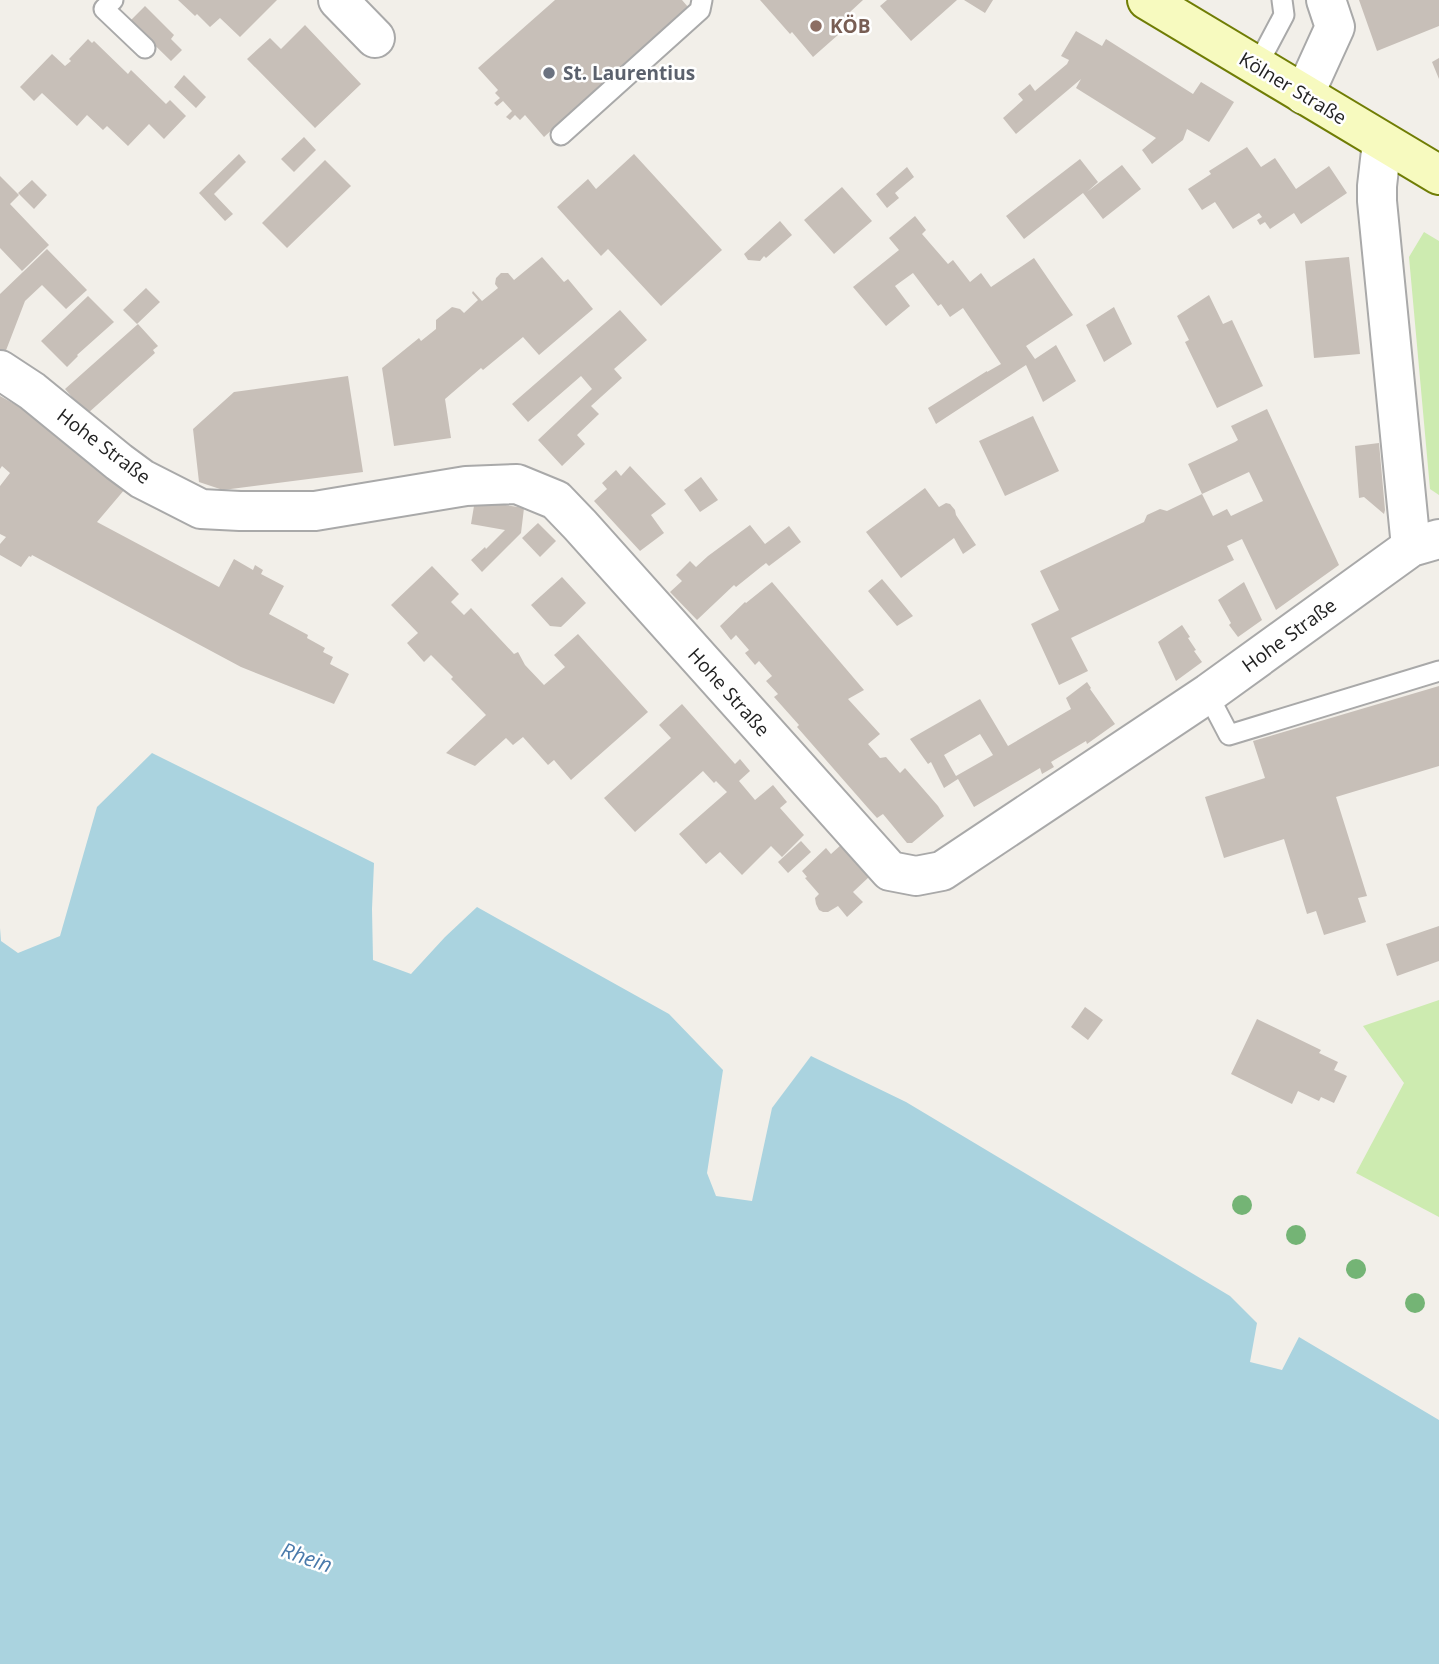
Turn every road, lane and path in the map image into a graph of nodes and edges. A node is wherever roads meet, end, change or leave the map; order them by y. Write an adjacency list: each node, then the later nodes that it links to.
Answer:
1 (113, 0): 8 (lane)
2 (338, 0): 7 (street)
3 (702, 0): 11 (lane)
4 (1147, 0): 9 (main road, Kölner Straße)
5 (1282, 0): 9 (lane)
6 (1326, 0): 10 (street)
7 (375, 38)
8 (145, 48)
9 (1257, 66): 10 (main road, Kölner Straße)
10 (1304, 94): 12 (main road, Kölner Straße)
11 (561, 135)
12 (1382, 142): 13 (main road, Kölner Straße); 15 (street, Hohe Straße)
13 (1439, 176)
14 (0, 370): 17 (street, Hohe Straße)
15 (1425, 543): 17 (street, Hohe Straße)
16 (1439, 671): 17 (lane)
17 (1208, 693)

